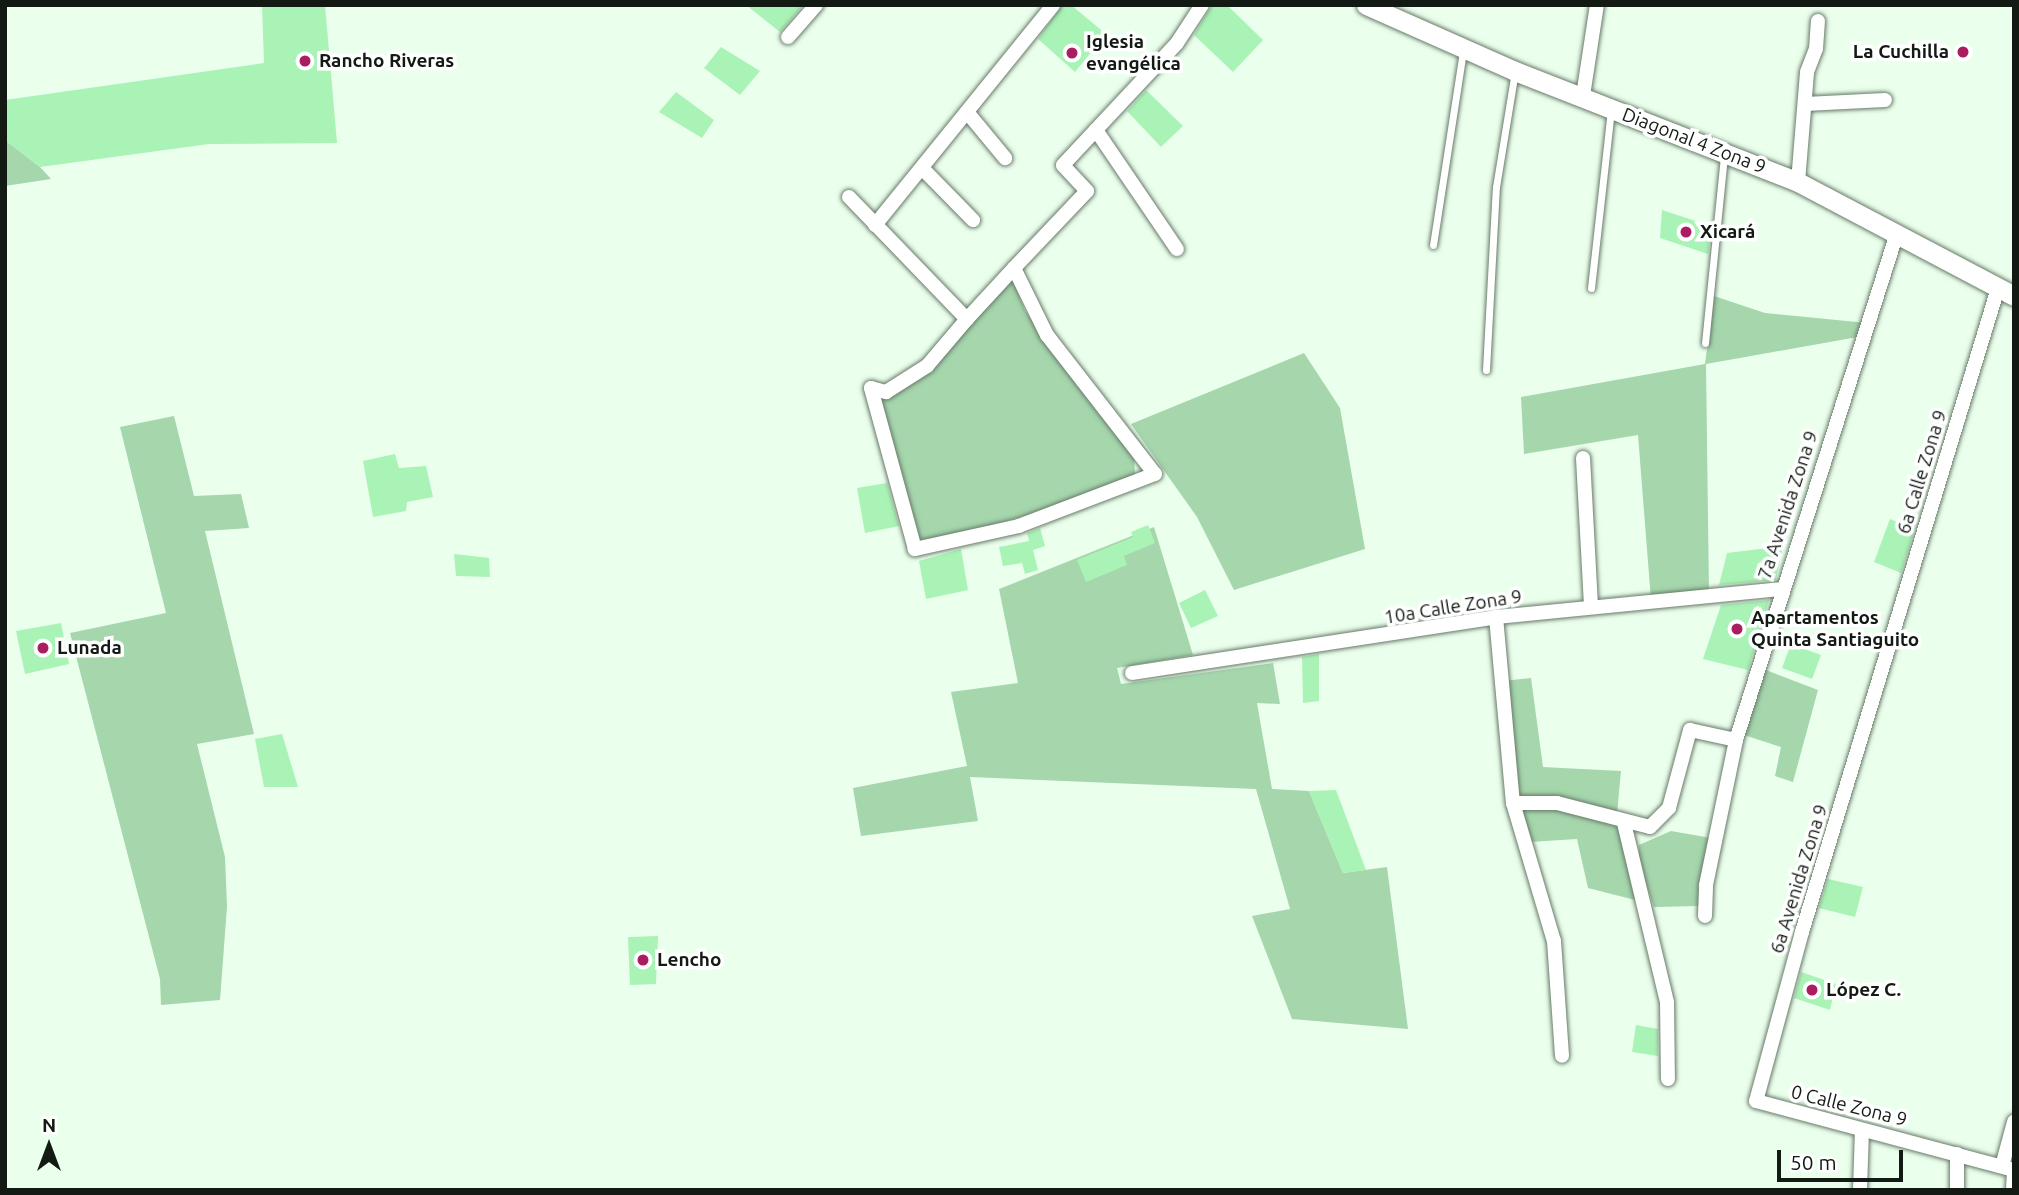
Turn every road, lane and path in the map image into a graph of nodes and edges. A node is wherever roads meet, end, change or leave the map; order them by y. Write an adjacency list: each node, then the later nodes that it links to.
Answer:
1 (816, 5): 7 (street)
2 (1052, 5): 14 (street)
3 (1202, 5): 15 (street)
4 (1366, 5): 8 (main road, Diagonal 4 Zona 9)
5 (1597, 5): 10 (street)
6 (1818, 20): 12 (street)
7 (788, 37)
8 (1464, 47): 9 (main road, Diagonal 4 Zona 9); 24 (lane)
9 (1515, 71): 10 (main road, Diagonal 4 Zona 9); 31 (lane)
10 (1583, 96): 13 (main road, Diagonal 4 Zona 9)
11 (1885, 100): 12 (street)
12 (1805, 104): 19 (street)
13 (1611, 108): 16 (main road, Diagonal 4 Zona 9); 27 (lane)
14 (967, 112): 17 (street); 18 (street)
15 (1096, 130): 25 (street); 26 (street)
16 (1724, 151): 19 (main road, Diagonal 4 Zona 9); 30 (lane)
17 (1005, 158)
18 (922, 168): 21 (street); 22 (street)
19 (1798, 182): 23 (main road, Diagonal 4 Zona 9)
20 (849, 197): 22 (street)
21 (973, 220)
22 (875, 225): 29 (street)
23 (1896, 233): 28 (main road, Diagonal 4 Zona 9); 33 (street, 7a Avenida Zona 9)
24 (1433, 244)
25 (1177, 249)
26 (1014, 268): 29 (street); 29 (street)
27 (1591, 288)
28 (2006, 292): 36 (street, 6a Calle Zona 9)
29 (967, 319)
30 (1705, 344)
31 (1486, 370)
32 (1583, 458): 34 (street)
33 (1781, 589): 34 (street, 10a Calle Zona 9); 38 (street, 7a Avenida Zona 9)
34 (1591, 607): 35 (street, 10a Calle Zona 9)
35 (1496, 617): 37 (street, 10a Calle Zona 9); 39 (street)
36 (1882, 668): 44 (street, 6a Avenida Zona 9)
37 (1132, 673)
38 (1736, 740): 40 (street); 41 (street, 7a Avenida Zona 9)
39 (1513, 803): 40 (street); 42 (street)
40 (1625, 823): 43 (street)
41 (1705, 916)
42 (1562, 1056)
43 (1668, 1079)
44 (1756, 1101): 46 (street, 0 Calle Zona 9)
45 (2014, 1122): 48 (street)
46 (1862, 1130): 47 (street, 0 Calle Zona 9); 49 (street)
47 (1958, 1154): 48 (street, 0 Calle Zona 9); 50 (street)
48 (2010, 1169): 51 (street)
49 (1860, 1190)
50 (1957, 1190)
51 (2013, 1190)

